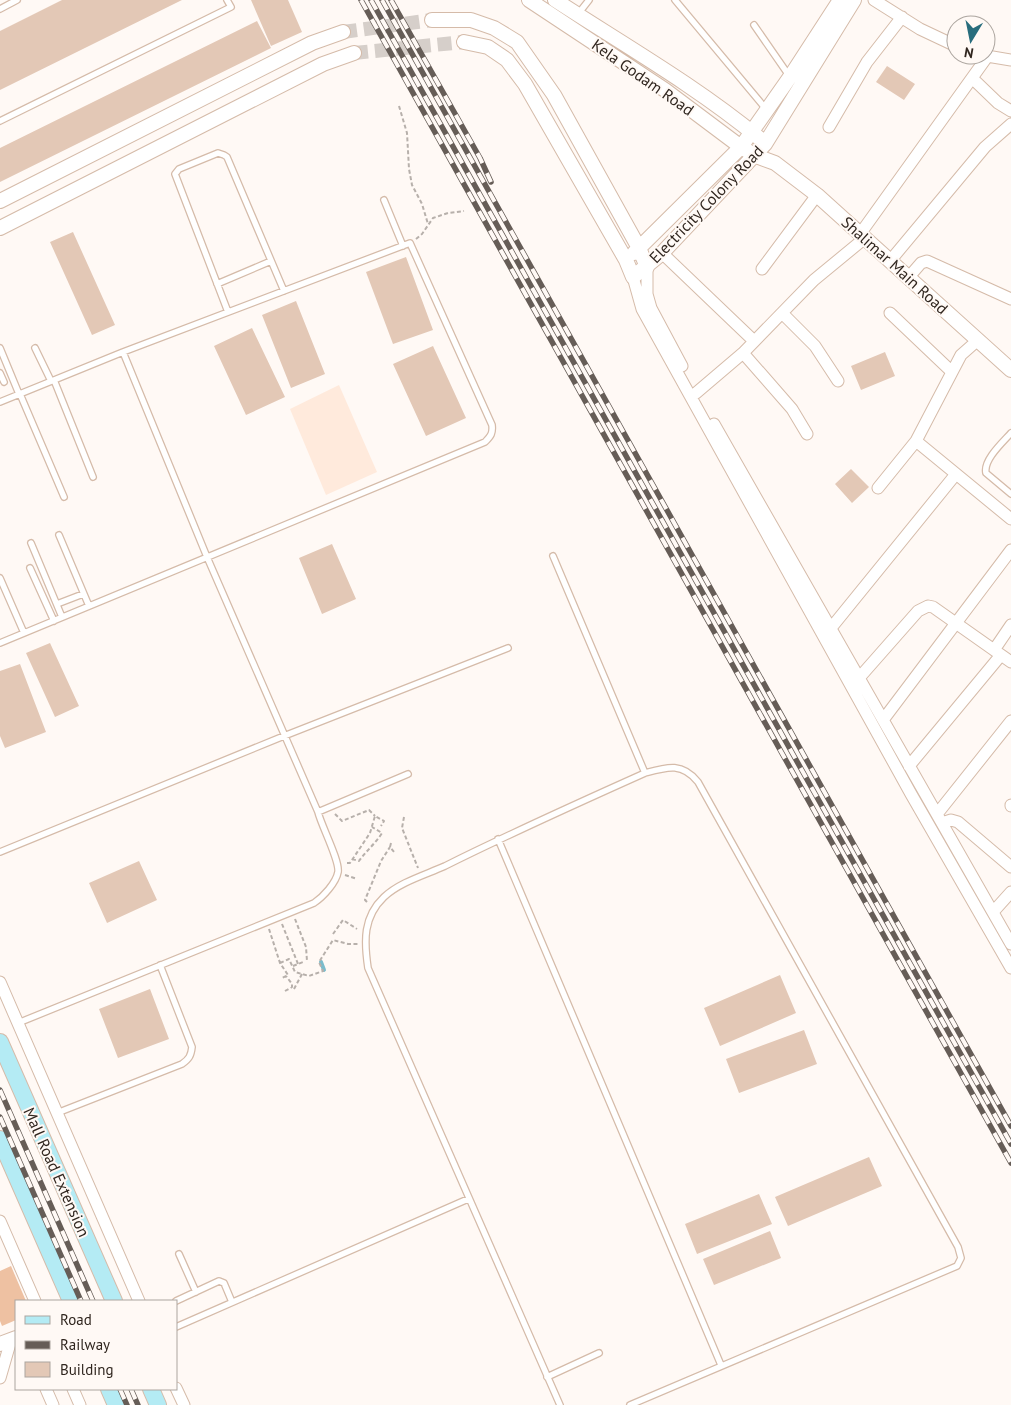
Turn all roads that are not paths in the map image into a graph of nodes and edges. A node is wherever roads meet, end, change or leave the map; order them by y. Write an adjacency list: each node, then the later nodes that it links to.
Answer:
1 (17, 0): 10 (lane)
2 (227, 0): 26 (lane)
3 (529, 0): 31 (street, Kela Godam Road)
4 (555, 0): 11 (street, Kela Godam Road)
5 (588, 0): 11 (lane)
6 (675, 0): 24 (lane)
7 (840, 0): 22 (street, Electricity Colony Road)
8 (854, 0): 30 (street, Electricity Colony Road)
9 (874, 0): 12 (street)
10 (0, 9)
11 (577, 14): 29 (street, Kela Godam Road)
12 (902, 17): 16 (street); 28 (street)
13 (432, 20): 40 (street)
14 (754, 24): 22 (lane)
15 (343, 32): 36 (street)
16 (946, 41)
17 (464, 42): 42 (street)
18 (354, 53): 37 (street)
19 (996, 58): 20 (street)
20 (1011, 60)
21 (979, 65): 23 (street)
22 (790, 77): 24 (street, Electricity Colony Road)
23 (972, 78): 25 (street); 38 (street)
24 (767, 111): 29 (street, Electricity Colony Road)
25 (1011, 111)
26 (0, 121)
27 (1011, 124): 44 (street)
28 (829, 127)
29 (752, 133): 30 (street, Kela Godam Road); 31 (street, Electricity Colony Road)
30 (765, 144): 32 (street, Electricity Colony Road); 33 (street, Shalimar Main Road)
31 (741, 146): 32 (street, Kela Godam Road); 40 (street, Electricity Colony Road)
32 (756, 156): 33 (street, Shalimar Main Road); 41 (street, Electricity Colony Road)
33 (775, 163): 34 (street, Shalimar Main Road)
34 (817, 194): 38 (street, Shalimar Main Road); 46 (street)
35 (384, 200): 39 (lane)
36 (0, 201)
37 (0, 228)
38 (863, 236): 44 (street, Shalimar Main Road); 53 (street)
39 (403, 246): 50 (lane); 83 (lane)
40 (639, 248): 42 (street, Electricity Colony Road); 45 (street)
41 (662, 253): 45 (street, Electricity Colony Road); 56 (street)
42 (626, 260): 47 (street)
43 (271, 261): 49 (lane); 49 (lane); 50 (lane)
44 (890, 261): 48 (street, Shalimar Main Road)
45 (646, 267): 47 (street, Electricity Colony Road); 67 (street)
46 (762, 269)
47 (633, 277): 115 (street)
48 (908, 278): 51 (street); 55 (street, Shalimar Main Road)
49 (217, 284): 52 (lane)
50 (284, 291): 52 (lane)
51 (1011, 299)
52 (228, 312): 59 (lane)
53 (782, 313): 56 (street); 66 (street)
54 (890, 313): 62 (street)
55 (978, 340): 61 (street, Shalimar Main Road); 62 (street)
56 (754, 342): 60 (street)
57 (0, 348): 68 (lane)
58 (35, 348): 64 (lane)
59 (122, 352): 64 (lane); 83 (lane)
60 (743, 353): 67 (street); 71 (street)
61 (1011, 370)
62 (952, 372): 72 (street)
63 (0, 373): 65 (lane)
64 (52, 381): 68 (lane); 74 (lane)
65 (4, 382)
66 (838, 382)
67 (696, 392): 93 (street)
68 (20, 394): 69 (lane); 77 (lane)
69 (0, 402)
70 (1011, 433): 76 (lane)
71 (807, 434)
72 (916, 441): 73 (street); 75 (street)
73 (956, 474): 78 (street); 93 (street)
74 (93, 477)
75 (878, 488)
76 (1011, 494)
77 (64, 497)
78 (1011, 519)
79 (59, 534): 86 (lane)
80 (31, 543): 87 (lane)
81 (1011, 550): 91 (street)
82 (553, 556): 104 (lane)
83 (207, 557): 88 (lane); 102 (lane)
84 (30, 568): 90 (lane)
85 (0, 578): 94 (lane)
86 (83, 594): 87 (lane); 88 (lane)
87 (56, 604): 89 (lane)
88 (89, 606): 89 (lane)
89 (62, 617): 90 (lane)
90 (54, 621): 94 (lane)
91 (956, 623): 97 (street); 99 (street); 100 (street)
92 (1011, 624): 97 (street)
93 (831, 628): 99 (street)
94 (24, 633): 95 (lane)
95 (0, 643)
96 (508, 648): 102 (lane)
97 (997, 652): 98 (street); 103 (street)
98 (1011, 662)
99 (859, 678): 100 (street)
100 (883, 720): 103 (street)
101 (1011, 721): 107 (street)
102 (284, 736): 106 (lane); 109 (lane)
103 (909, 766): 107 (street)
104 (645, 773): 108 (lane); 135 (lane)
105 (408, 774): 106 (lane)
106 (318, 812): 114 (lane)
107 (939, 819): 110 (street); 112 (street)
108 (498, 839): 121 (lane); 135 (lane)
109 (0, 852)
110 (1011, 867)
111 (1011, 892): 112 (street)
112 (992, 912): 113 (street)
113 (1011, 944)
114 (160, 965): 117 (lane); 119 (lane)
115 (1011, 968)
116 (0, 982): 117 (street)
117 (18, 1023): 119 (street)
118 (0, 1042): 128 (main road, Mall Road Extension)
119 (57, 1113): 124 (street)
120 (0, 1139): 127 (main road)
121 (468, 1199): 131 (lane); 136 (lane)
122 (0, 1221): 126 (street)
123 (179, 1254): 125 (lane)
124 (133, 1289): 128 (street); 129 (street)
125 (196, 1292): 130 (lane); 131 (lane)
126 (35, 1300)
127 (71, 1300)
128 (110, 1300)
129 (138, 1300)
130 (178, 1300)
131 (232, 1302): 132 (lane)
132 (178, 1326)
133 (9, 1341): 137 (street)
134 (599, 1353): 136 (lane)
135 (721, 1365): 149 (lane)
136 (547, 1377): 148 (lane)
137 (0, 1378)
138 (46, 1390): 143 (street)
139 (73, 1390): 144 (street)
140 (109, 1390): 145 (main road)
141 (151, 1390): 146 (main road)
142 (177, 1390): 147 (street)
143 (53, 1405)
144 (80, 1405)
145 (116, 1405)
146 (158, 1405)
147 (184, 1405)
148 (560, 1405)
149 (630, 1405)

